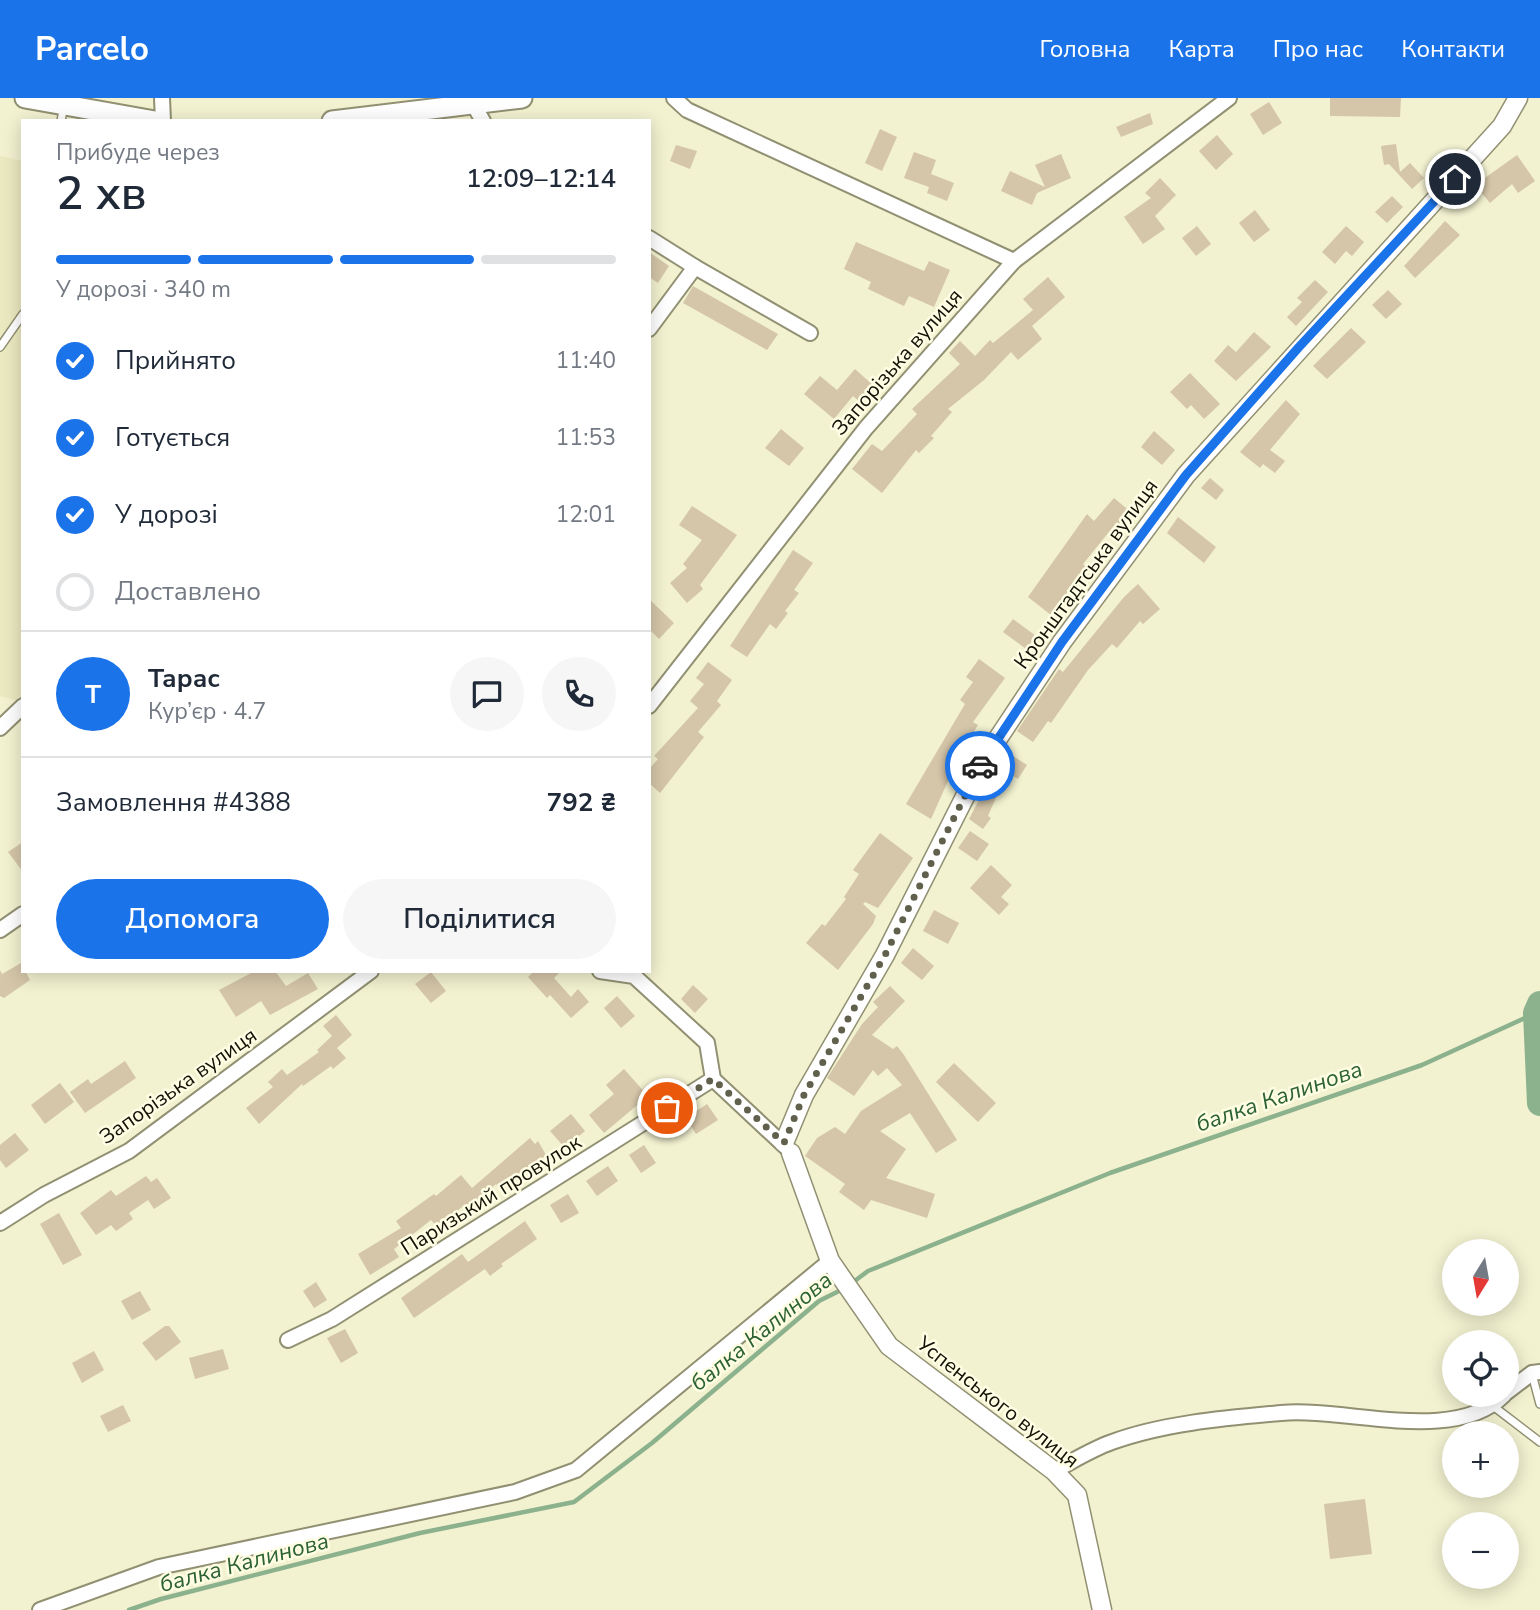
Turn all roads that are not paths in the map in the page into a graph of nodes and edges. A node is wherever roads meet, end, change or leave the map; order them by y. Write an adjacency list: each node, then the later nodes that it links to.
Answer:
1 (25, 98): 8 (main road)
2 (162, 98): 11 (street)
3 (522, 98): 9 (main road)
4 (674, 98): 14 (street)
5 (1228, 98): 14 (street, Запорізька вулиця)
6 (1513, 101): 28 (street, Кронштадтська вулиця)
7 (89, 104): 8 (main road); 10 (main road)
8 (62, 113)
9 (476, 115): 12 (main road)
10 (147, 119)
11 (163, 119)
12 (380, 119)
13 (651, 239): 15 (street)
14 (1014, 261): 20 (street, Запорізька вулиця)
15 (695, 267): 17 (street); 18 (street)
16 (21, 317): 19 (lane)
17 (651, 326)
18 (810, 333)
19 (0, 347)
20 (651, 703)
21 (21, 708): 22 (street)
22 (0, 727)
23 (21, 915): 24 (street)
24 (0, 930)
25 (368, 973): 29 (street, Запорізька вулиця)
26 (614, 973): 27 (street)
27 (713, 1079): 28 (street); 31 (street, Паризький провулок)
28 (787, 1148): 30 (street, Успенського вулиця)
29 (0, 1223)
30 (830, 1261): 38 (street, Успенського вулиця); 39 (street)
31 (288, 1340)
32 (1536, 1373): 33 (street); 34 (lane)
33 (1519, 1384)
34 (1540, 1404)
35 (1490, 1407): 38 (street)
36 (1494, 1407): 37 (lane)
37 (1540, 1442)
38 (1054, 1471): 40 (street, Успенського вулиця)
39 (40, 1610)
40 (1102, 1610)

